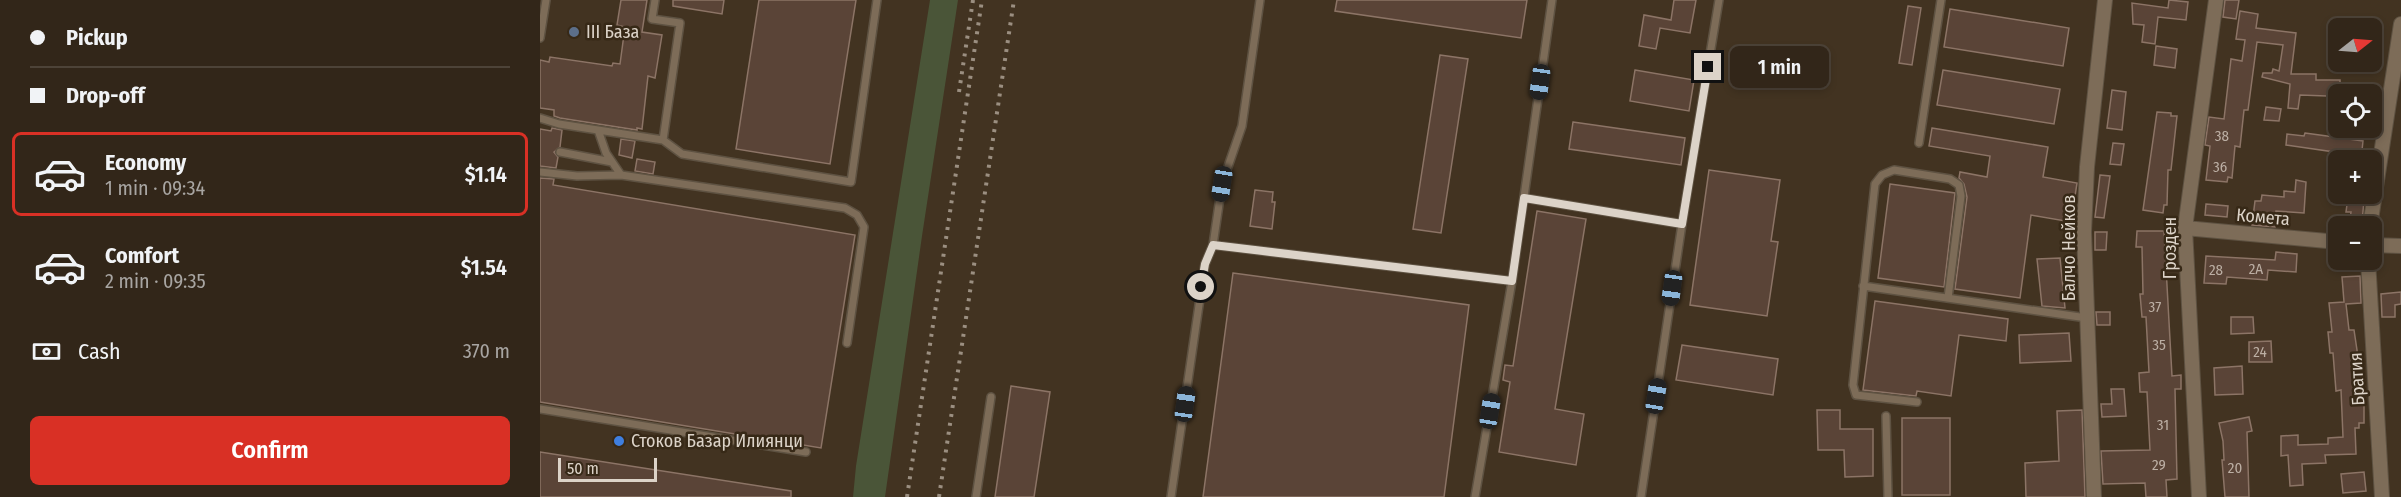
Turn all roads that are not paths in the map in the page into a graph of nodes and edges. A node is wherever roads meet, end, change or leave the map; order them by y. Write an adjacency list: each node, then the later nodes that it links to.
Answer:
1 (546, 0): 11 (lane)
2 (655, 0): 14 (lane)
3 (877, 0): 14 (lane)
4 (1260, 0): 25 (lane)
5 (1552, 0): 20 (lane)
6 (1719, 0): 22 (lane)
7 (1941, 0): 15 (lane)
8 (2105, 0): 32 (street, Балчо Нейков)
9 (2216, 0): 23 (street, Грозден)
10 (2401, 24): 21 (street)
11 (540, 38)
12 (540, 118): 13 (lane)
13 (598, 130): 14 (lane); 17 (lane)
14 (663, 140)
15 (1919, 143)
16 (560, 152): 17 (lane)
17 (612, 162): 19 (lane)
18 (540, 172): 19 (lane)
19 (621, 175): 33 (lane)
20 (1524, 198): 22 (lane); 29 (lane)
21 (2372, 216)
22 (1682, 224): 42 (lane)
23 (2185, 228): 24 (street, Комета); 45 (street, Грозден)
24 (2328, 241)
25 (1213, 245): 29 (lane); 40 (lane)
26 (2382, 245): 27 (street)
27 (2401, 246)
28 (2369, 270): 46 (street, Братия)
29 (1512, 281): 41 (lane)
30 (1863, 286): 31 (lane); 31 (lane); 35 (lane)
31 (1947, 298): 32 (lane)
32 (2087, 318): 44 (street, Балчо Нейков)
33 (847, 343)
34 (991, 397): 39 (lane)
35 (1917, 402)
36 (540, 409): 38 (lane)
37 (1886, 416): 43 (lane)
38 (806, 452)
39 (976, 497)
40 (1171, 497)
41 (1475, 497)
42 (1641, 497)
43 (1888, 497)
44 (2094, 497)
45 (2199, 497)
46 (2382, 497)

